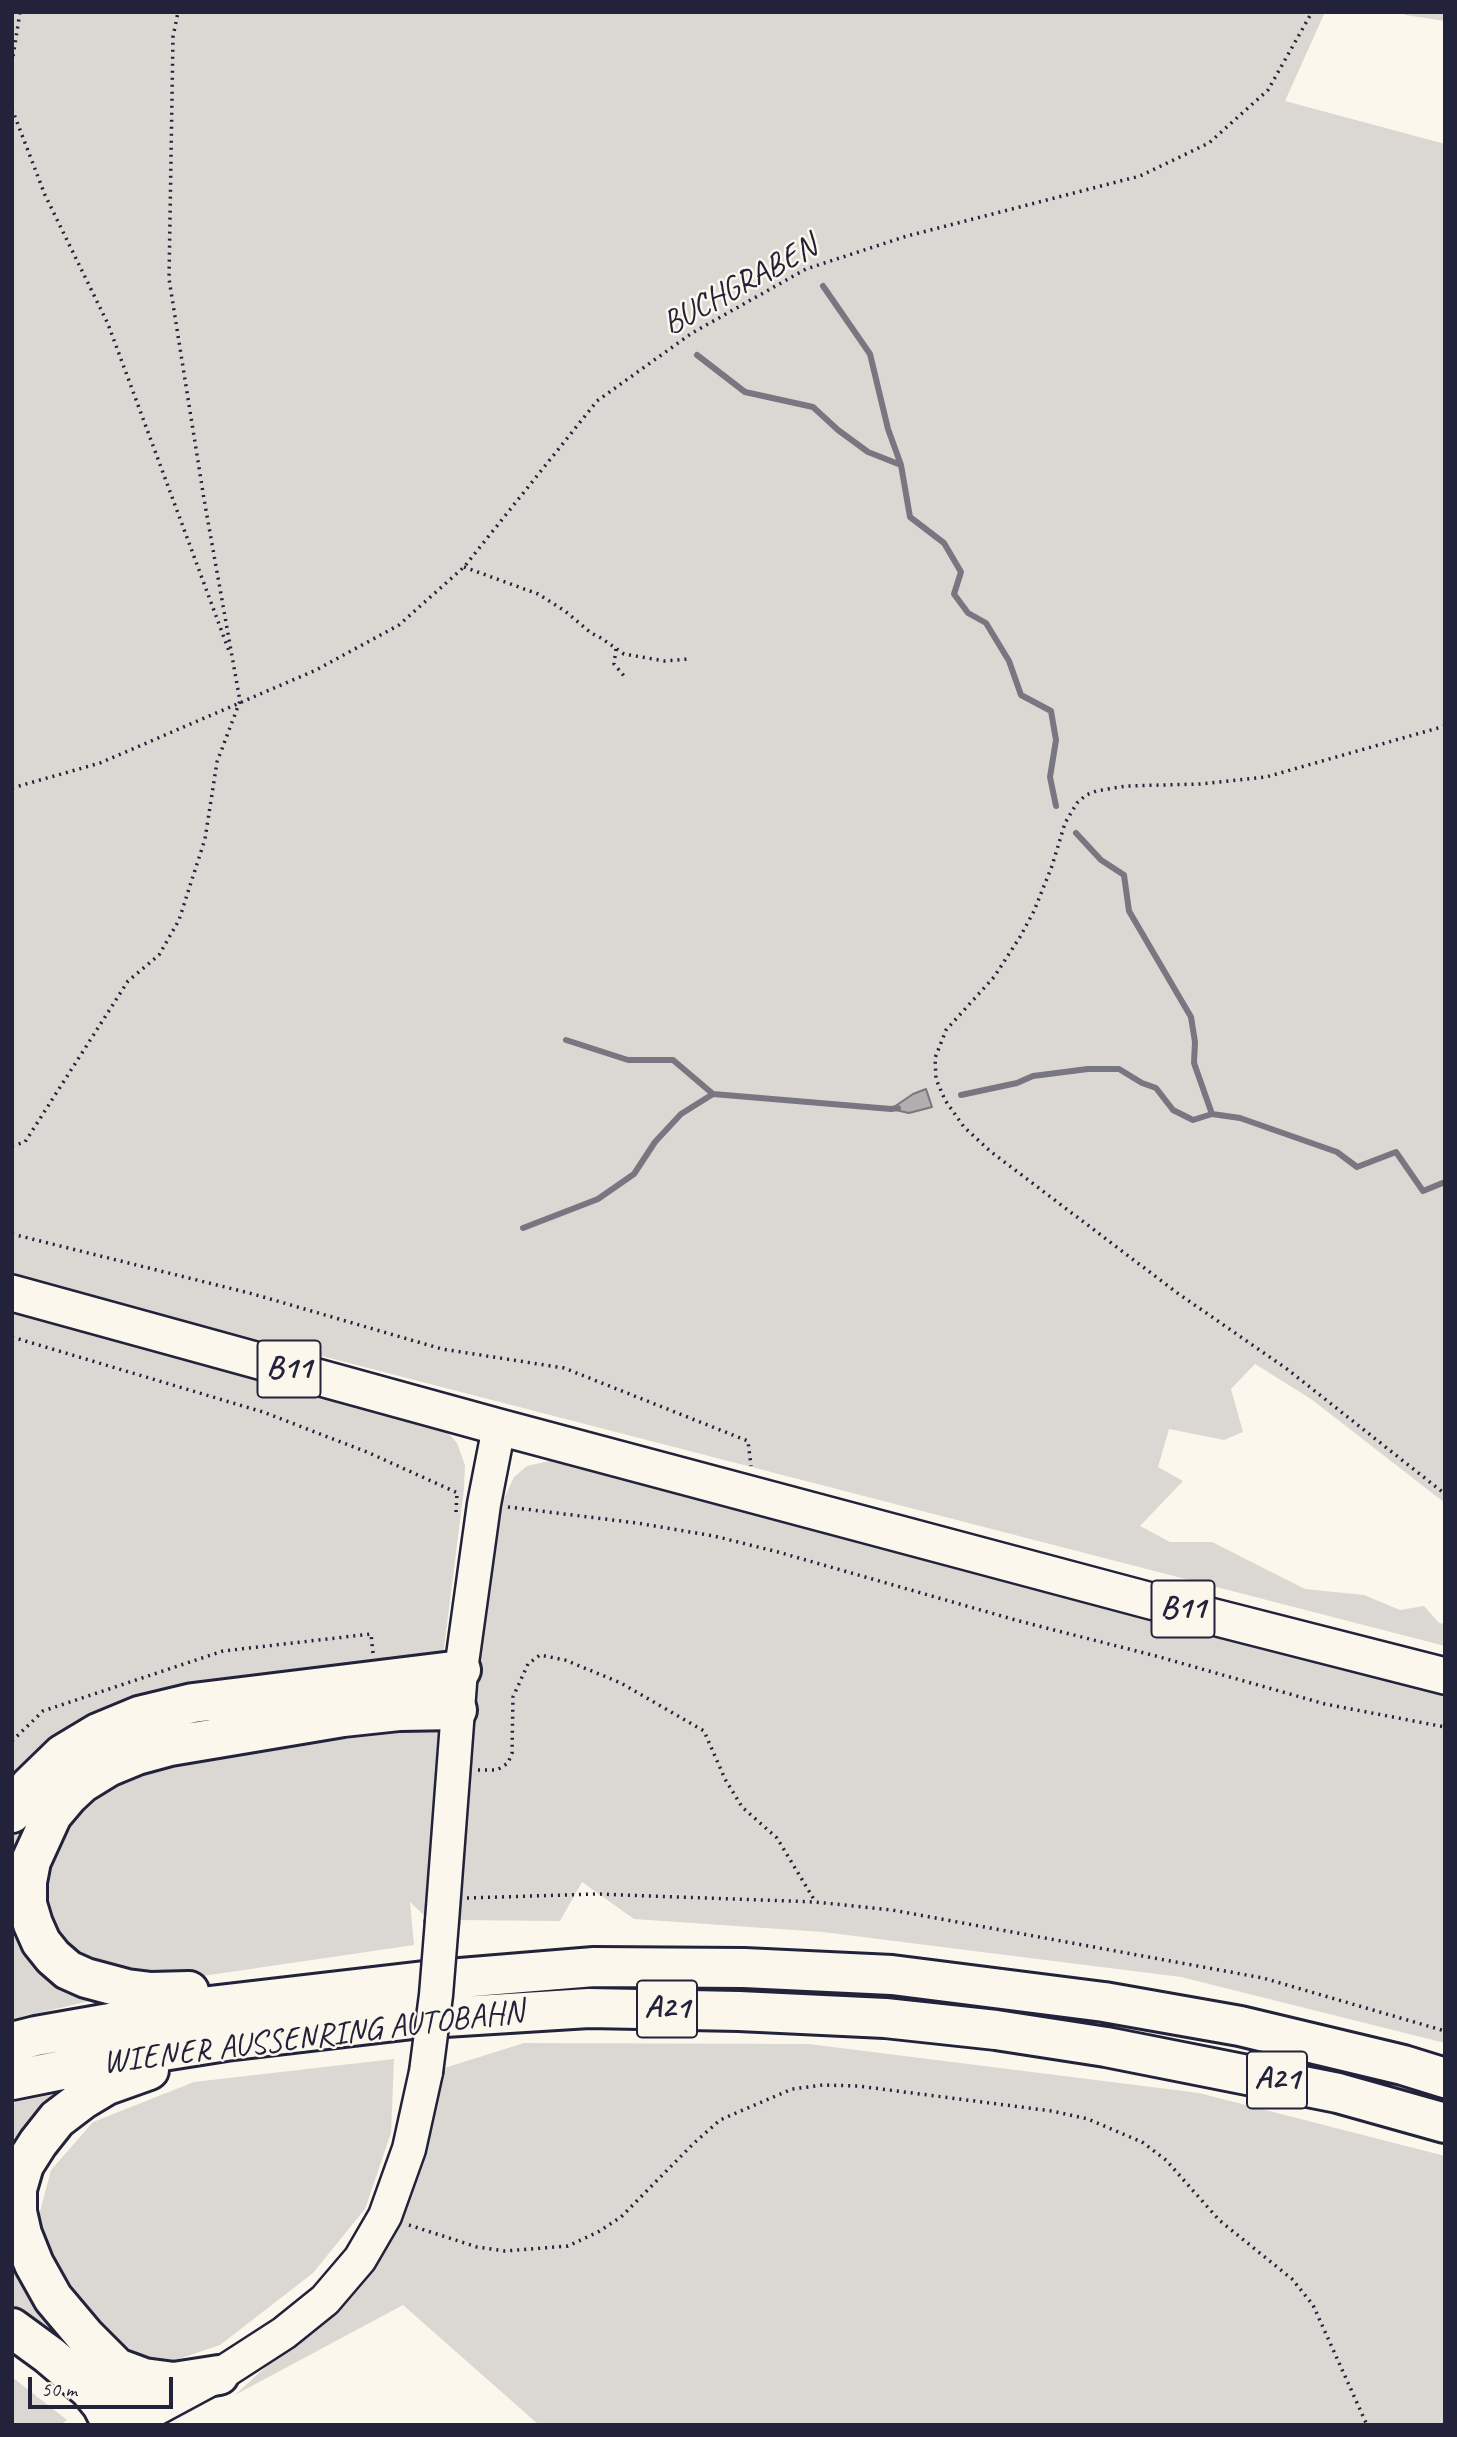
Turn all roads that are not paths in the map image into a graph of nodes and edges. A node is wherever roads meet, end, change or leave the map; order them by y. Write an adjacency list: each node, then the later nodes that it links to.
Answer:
1 (12, 1293): 2 (main road, B11)
2 (499, 1427): 3 (main road); 4 (main road, B11)
3 (461, 1670): 5 (main road); 6 (highway)
4 (1445, 1676)
5 (457, 1710): 7 (highway); 15 (main road, bridge)
6 (12, 1813)
7 (267, 1998): 9 (highway, WIENER AUSSENRING AUTOBAHN / A21); 10 (highway, WIENER AUSSENRING AUTOBAHN / A21)
8 (226, 2041): 11 (highway, WIENER AUSSENRING AUTOBAHN / A21); 12 (highway, WIENER AUSSENRING AUTOBAHN / A21); 14 (highway)
9 (12, 2042)
10 (1445, 2078)
11 (12, 2081)
12 (1445, 2123)
13 (12, 2328): 16 (highway)
14 (117, 2368): 15 (highway); 16 (highway)
15 (219, 2375): 16 (main road)
16 (124, 2423)

